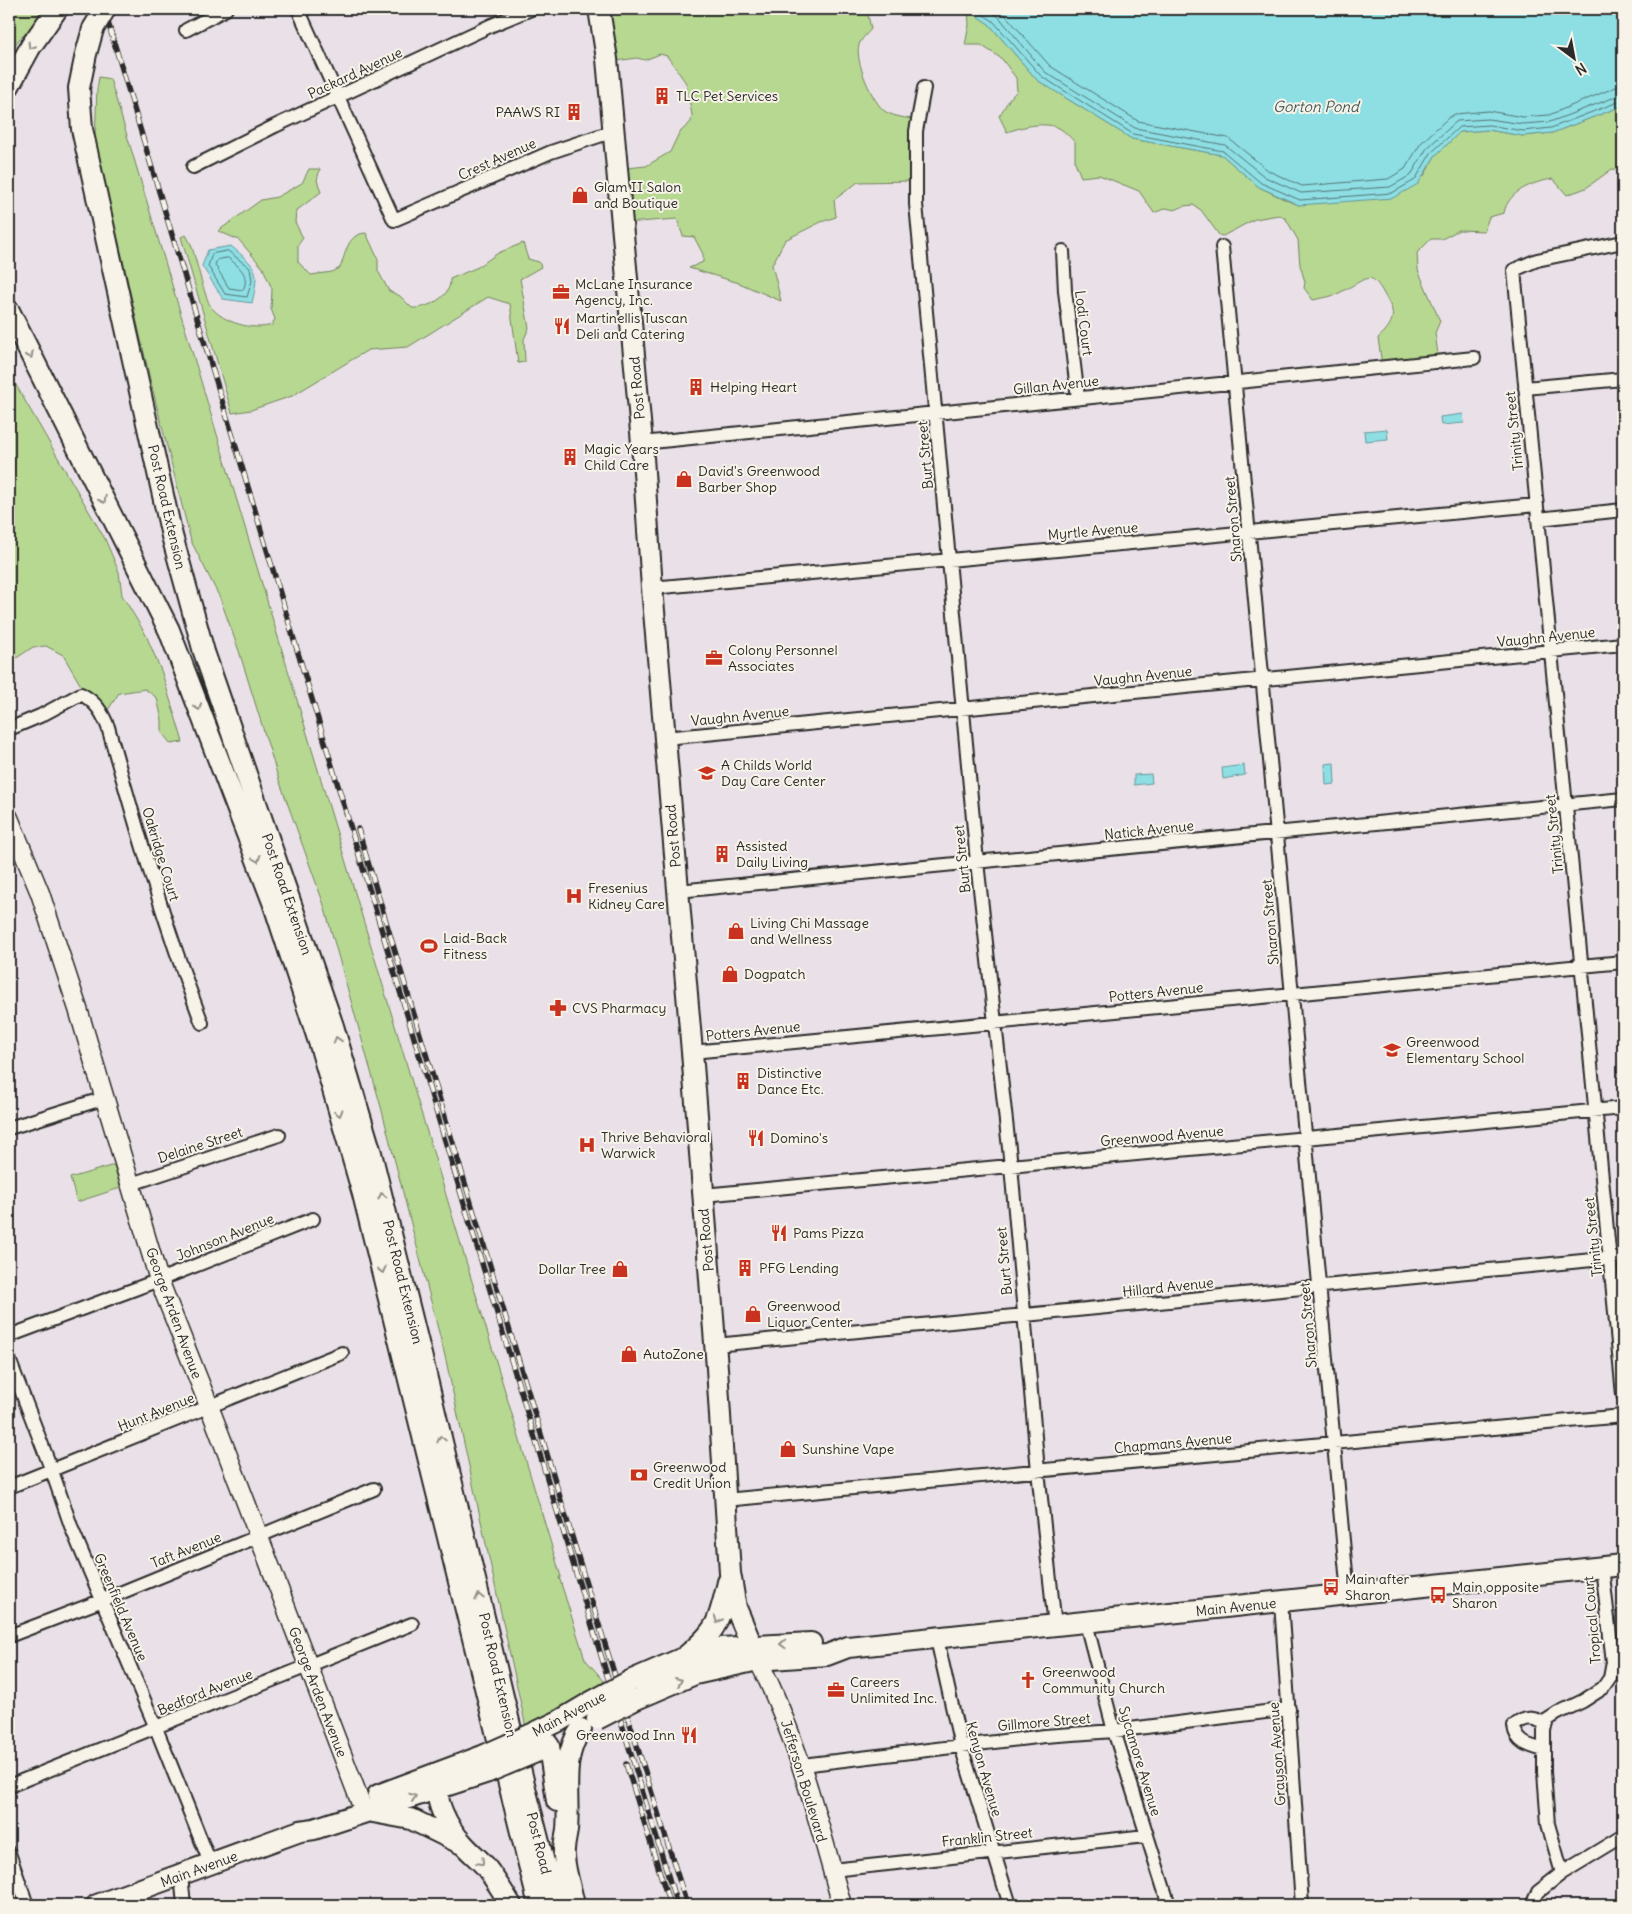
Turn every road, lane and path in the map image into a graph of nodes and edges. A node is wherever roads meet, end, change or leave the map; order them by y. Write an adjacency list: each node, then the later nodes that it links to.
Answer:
1 (57, 9): 8 (main road, one-way to 8)
2 (105, 9): 103 (main road, Post Road Extension, one-way to 2, bridge)
3 (226, 9): 7 (street)
4 (298, 9): 10 (street)
5 (531, 9): 10 (street, Packard Avenue)
6 (599, 9): 11 (main road, Post Road)
7 (186, 30)
8 (9, 86)
9 (924, 88): 22 (street, Burt Street)
10 (338, 98): 11 (street, Crest Avenue); 12 (street, Packard Avenue)
11 (614, 130): 23 (main road, Post Road)
12 (193, 166)
13 (1623, 242): 20 (street, Trinity Street)
14 (1222, 247): 19 (street, Sharon Street)
15 (1062, 251): 21 (street, Lodi Court)
16 (9, 310): 103 (main road, Post Road Extension, one-way to 103)
17 (1474, 358): 19 (street, Gillan Avenue)
18 (1623, 379): 20 (street)
19 (1236, 382): 21 (street, Gillan Avenue); 27 (street, Sharon Street)
20 (1525, 388): 24 (street, Trinity Street)
21 (1078, 398): 22 (street, Gillan Avenue)
22 (936, 413): 23 (street, Gillan Avenue); 28 (street, Burt Street)
23 (642, 443): 29 (main road, Post Road)
24 (1536, 505): 26 (street, Trinity Street); 27 (street, Myrtle Avenue)
25 (1623, 510): 26 (street)
26 (1538, 519): 31 (street, Trinity Street)
27 (1249, 532): 28 (street, Myrtle Avenue); 32 (street, Sharon Street)
28 (949, 560): 29 (street, Myrtle Avenue); 33 (street, Burt Street)
29 (652, 588): 35 (main road, Post Road)
30 (1623, 644): 31 (street, Vaughn Avenue)
31 (1551, 652): 32 (street, Vaughn Avenue); 37 (street, Trinity Street)
32 (1263, 680): 33 (street, Vaughn Avenue); 39 (street, Sharon Street)
33 (964, 709): 35 (street, Vaughn Avenue); 40 (street, Burt Street)
34 (9, 730): 45 (street, Oakridge Court)
35 (665, 738): 41 (main road, Post Road)
36 (1623, 800): 37 (street, Natick Avenue)
37 (1566, 805): 39 (street, Natick Avenue); 43 (street, Trinity Street)
38 (9, 818): 48 (street, George Arden Avenue)
39 (1277, 833): 40 (street, Natick Avenue); 44 (street, Sharon Street)
40 (977, 862): 41 (street, Natick Avenue); 46 (street, Burt Street)
41 (678, 891): 47 (main road, Post Road)
42 (1623, 962): 43 (street, Potters Avenue)
43 (1582, 966): 44 (street, Potters Avenue); 50 (street, Trinity Street)
44 (1292, 994): 46 (street, Potters Avenue); 53 (street, Sharon Street)
45 (202, 1023)
46 (995, 1023): 47 (street, Potters Avenue); 54 (street, Burt Street)
47 (692, 1052): 56 (main road, Post Road)
48 (106, 1098): 51 (street); 55 (street, George Arden Avenue)
49 (1623, 1108): 50 (street, Greenwood Avenue)
50 (1596, 1110): 53 (street, Greenwood Avenue); 59 (street, Trinity Street)
51 (9, 1128)
52 (279, 1135): 55 (street, Delaine Street)
53 (1305, 1138): 54 (street, Greenwood Avenue); 61 (street, Sharon Street)
54 (1011, 1166): 56 (street, Greenwood Avenue); 62 (street, Burt Street)
55 (131, 1184): 60 (street, George Arden Avenue)
56 (703, 1195): 64 (main road, Post Road)
57 (313, 1218): 60 (street, Johnson Avenue)
58 (1623, 1257): 59 (street, Hillard Avenue)
59 (1610, 1259): 61 (street, Hillard Avenue); 67 (street, Trinity Street)
60 (159, 1280): 63 (street, Johnson Avenue); 68 (street, George Arden Avenue)
61 (1319, 1287): 62 (street, Hillard Avenue); 70 (street, Sharon Street)
62 (1024, 1316): 64 (street, Hillard Avenue); 71 (street, Burt Street)
63 (9, 1336)
64 (715, 1346): 75 (main road, Post Road)
65 (342, 1353): 68 (street, Hunt Avenue)
66 (9, 1359): 72 (street, Greenfield Avenue)
67 (1623, 1395)
68 (209, 1406): 72 (street, Hunt Avenue); 76 (street, George Arden Avenue)
69 (1623, 1416): 70 (street, Chapmans Avenue)
70 (1334, 1443): 71 (street, Chapmans Avenue); 80 (street, Sharon Street)
71 (1038, 1470): 75 (street, Chapmans Avenue); 85 (street, Burt Street)
72 (52, 1471): 73 (street, Hunt Avenue); 81 (street, Greenfield Avenue)
73 (9, 1487)
74 (374, 1489): 76 (street, Taft Avenue)
75 (725, 1500): 79 (main road, Post Road)
76 (259, 1536): 81 (street, Taft Avenue); 90 (street, George Arden Avenue)
77 (1623, 1565): 78 (main road, Main Avenue)
78 (1602, 1567): 80 (main road, Main Avenue); 94 (street, Tropical Court)
79 (730, 1572): 88 (main road, Post Road); 89 (main road, one-way to 89)
80 (1348, 1594): 82 (main road, Main Avenue)
81 (103, 1600): 86 (street, Taft Avenue); 95 (street, Greenfield Avenue)
82 (1281, 1602): 83 (main road, Main Avenue); 92 (street, Grayson Avenue)
83 (1086, 1623): 85 (main road, Main Avenue); 96 (street, Sycamore Avenue)
84 (412, 1624): 90 (street, Bedford Avenue)
85 (1056, 1626): 87 (main road, Main Avenue)
86 (9, 1636)
87 (936, 1638): 88 (main road, Main Avenue); 98 (street, Kenyon Avenue)
88 (755, 1653): 89 (main road, Main Avenue); 91 (main road, Main Avenue, one-way to 88); 101 (street, Jefferson Boulevard)
89 (683, 1658): 91 (main road, Main Avenue)
90 (308, 1667): 95 (street, Bedford Avenue); 106 (street, George Arden Avenue)
91 (632, 1690): 93 (main road, Main Avenue, bridge)
92 (1289, 1710): 96 (street, Gillmore Street); 127 (street, Grayson Avenue)
93 (589, 1717): 97 (main road, Main Avenue); 97 (main road, Main Avenue); 112 (main road)
94 (1546, 1724): 99 (street); 99 (street)
95 (156, 1728): 104 (street, Bedford Avenue); 113 (street, Greenfield Avenue)
96 (1114, 1731): 98 (street, Gillmore Street); 107 (street, Sycamore Avenue)
97 (538, 1741): 100 (main road, Main Avenue, bridge); 112 (main road)
98 (961, 1746): 101 (street, Gillmore Street); 110 (street, Kenyon Avenue)
99 (1544, 1750): 115 (street)
100 (486, 1764): 102 (main road, Main Avenue); 105 (main road, Main Avenue)
101 (802, 1764): 114 (street, Jefferson Boulevard)
102 (457, 1766): 105 (main road); 106 (main road, Main Avenue)
103 (516, 1785): 121 (main road, Post Road); 122 (main road, Post Road)
104 (9, 1786)
105 (438, 1789): 106 (main road, Main Avenue, one-way to 105); 109 (main road)
106 (365, 1806): 109 (main road); 113 (main road, Main Avenue)
107 (1146, 1836): 110 (street, Franklin Street); 126 (street, Sycamore Avenue)
108 (1623, 1836): 115 (street)
109 (462, 1844): 120 (main road, one-way to 120)
110 (993, 1851): 114 (street, Franklin Street); 125 (street, Kenyon Avenue)
111 (9, 1853): 117 (street)
112 (563, 1855): 123 (main road)
113 (210, 1864): 116 (main road, Main Avenue)
114 (832, 1870): 124 (street, Jefferson Boulevard)
115 (1562, 1873): 128 (street)
116 (181, 1875): 118 (main road, Main Avenue); 119 (street)
117 (27, 1905)
118 (97, 1905)
119 (184, 1905)
120 (511, 1905)
121 (539, 1905)
122 (555, 1905)
123 (574, 1905)
124 (842, 1905)
125 (1010, 1905)
126 (1169, 1905)
127 (1302, 1905)
128 (1532, 1905)

